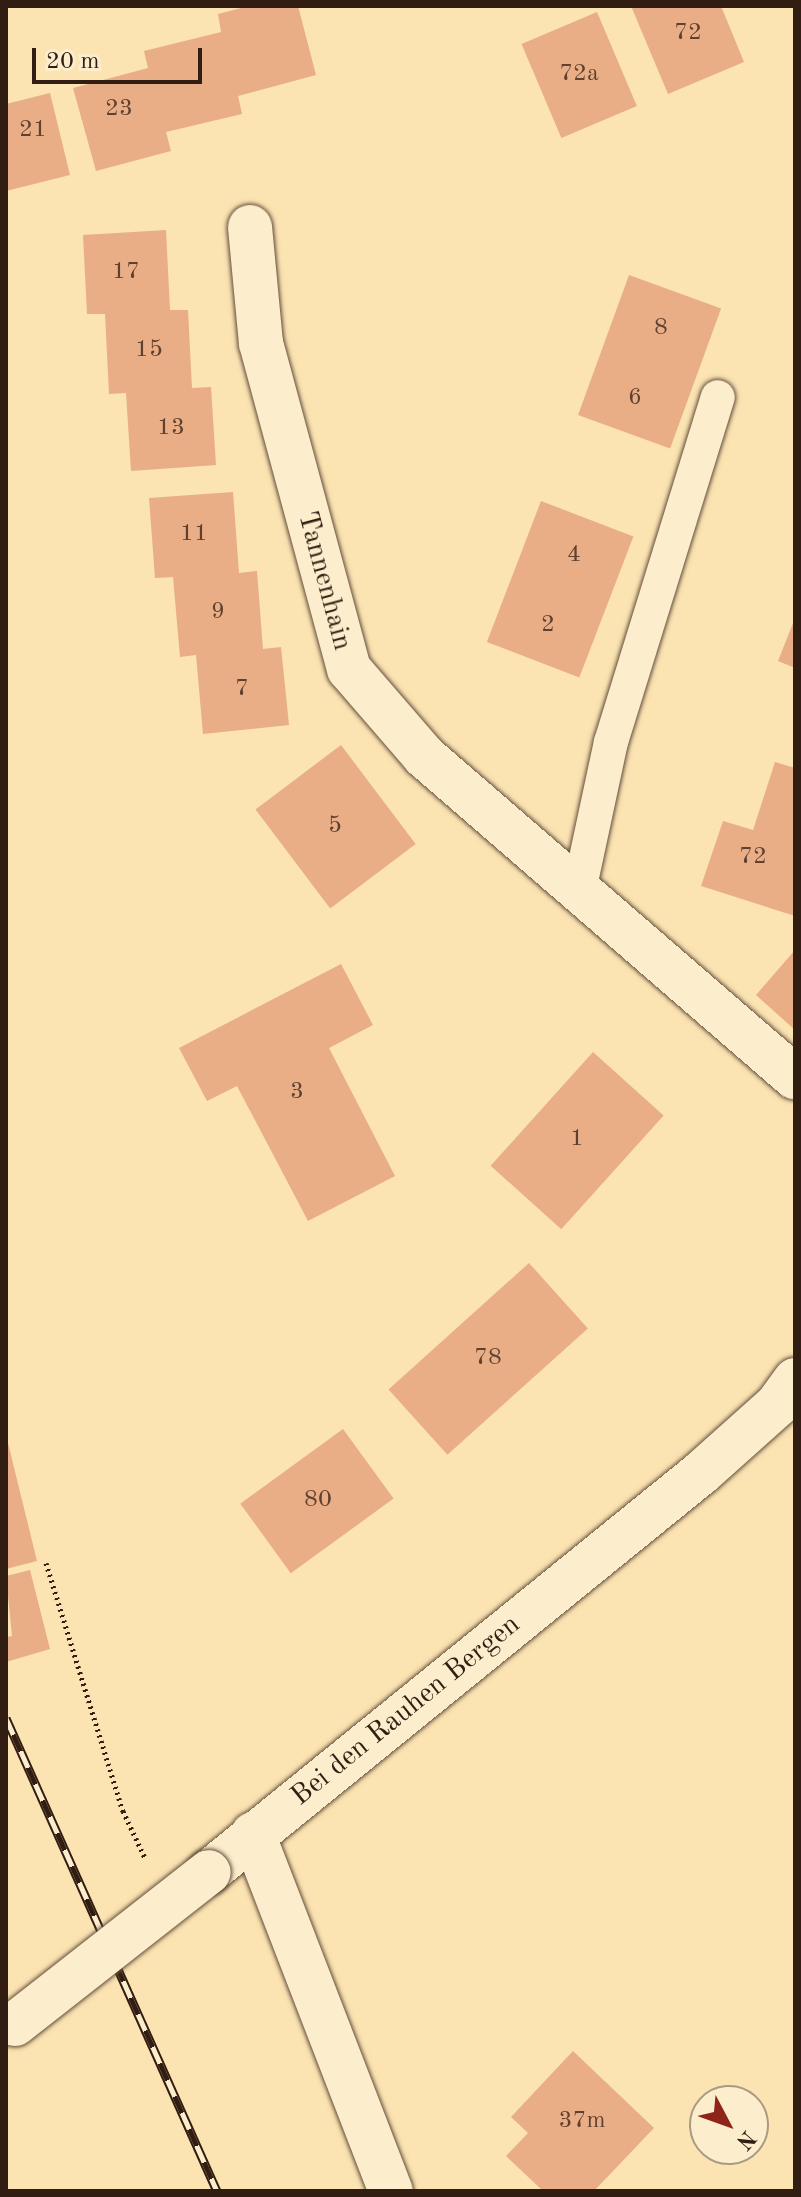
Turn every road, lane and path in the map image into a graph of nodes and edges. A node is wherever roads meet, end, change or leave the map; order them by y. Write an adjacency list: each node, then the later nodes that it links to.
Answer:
1 (250, 227): 3 (street, Tannenhain)
2 (718, 397): 3 (lane)
3 (579, 891): 4 (street, Tannenhain)
4 (795, 1077)
5 (795, 1380): 8 (street, Bei den Rauhen Bergen)
6 (46, 1563): 7 (path)
7 (123, 1811)
8 (253, 1834): 9 (street, Bei den Rauhen Bergen, bridge); 10 (street)
9 (10, 2027)
10 (391, 2191)

